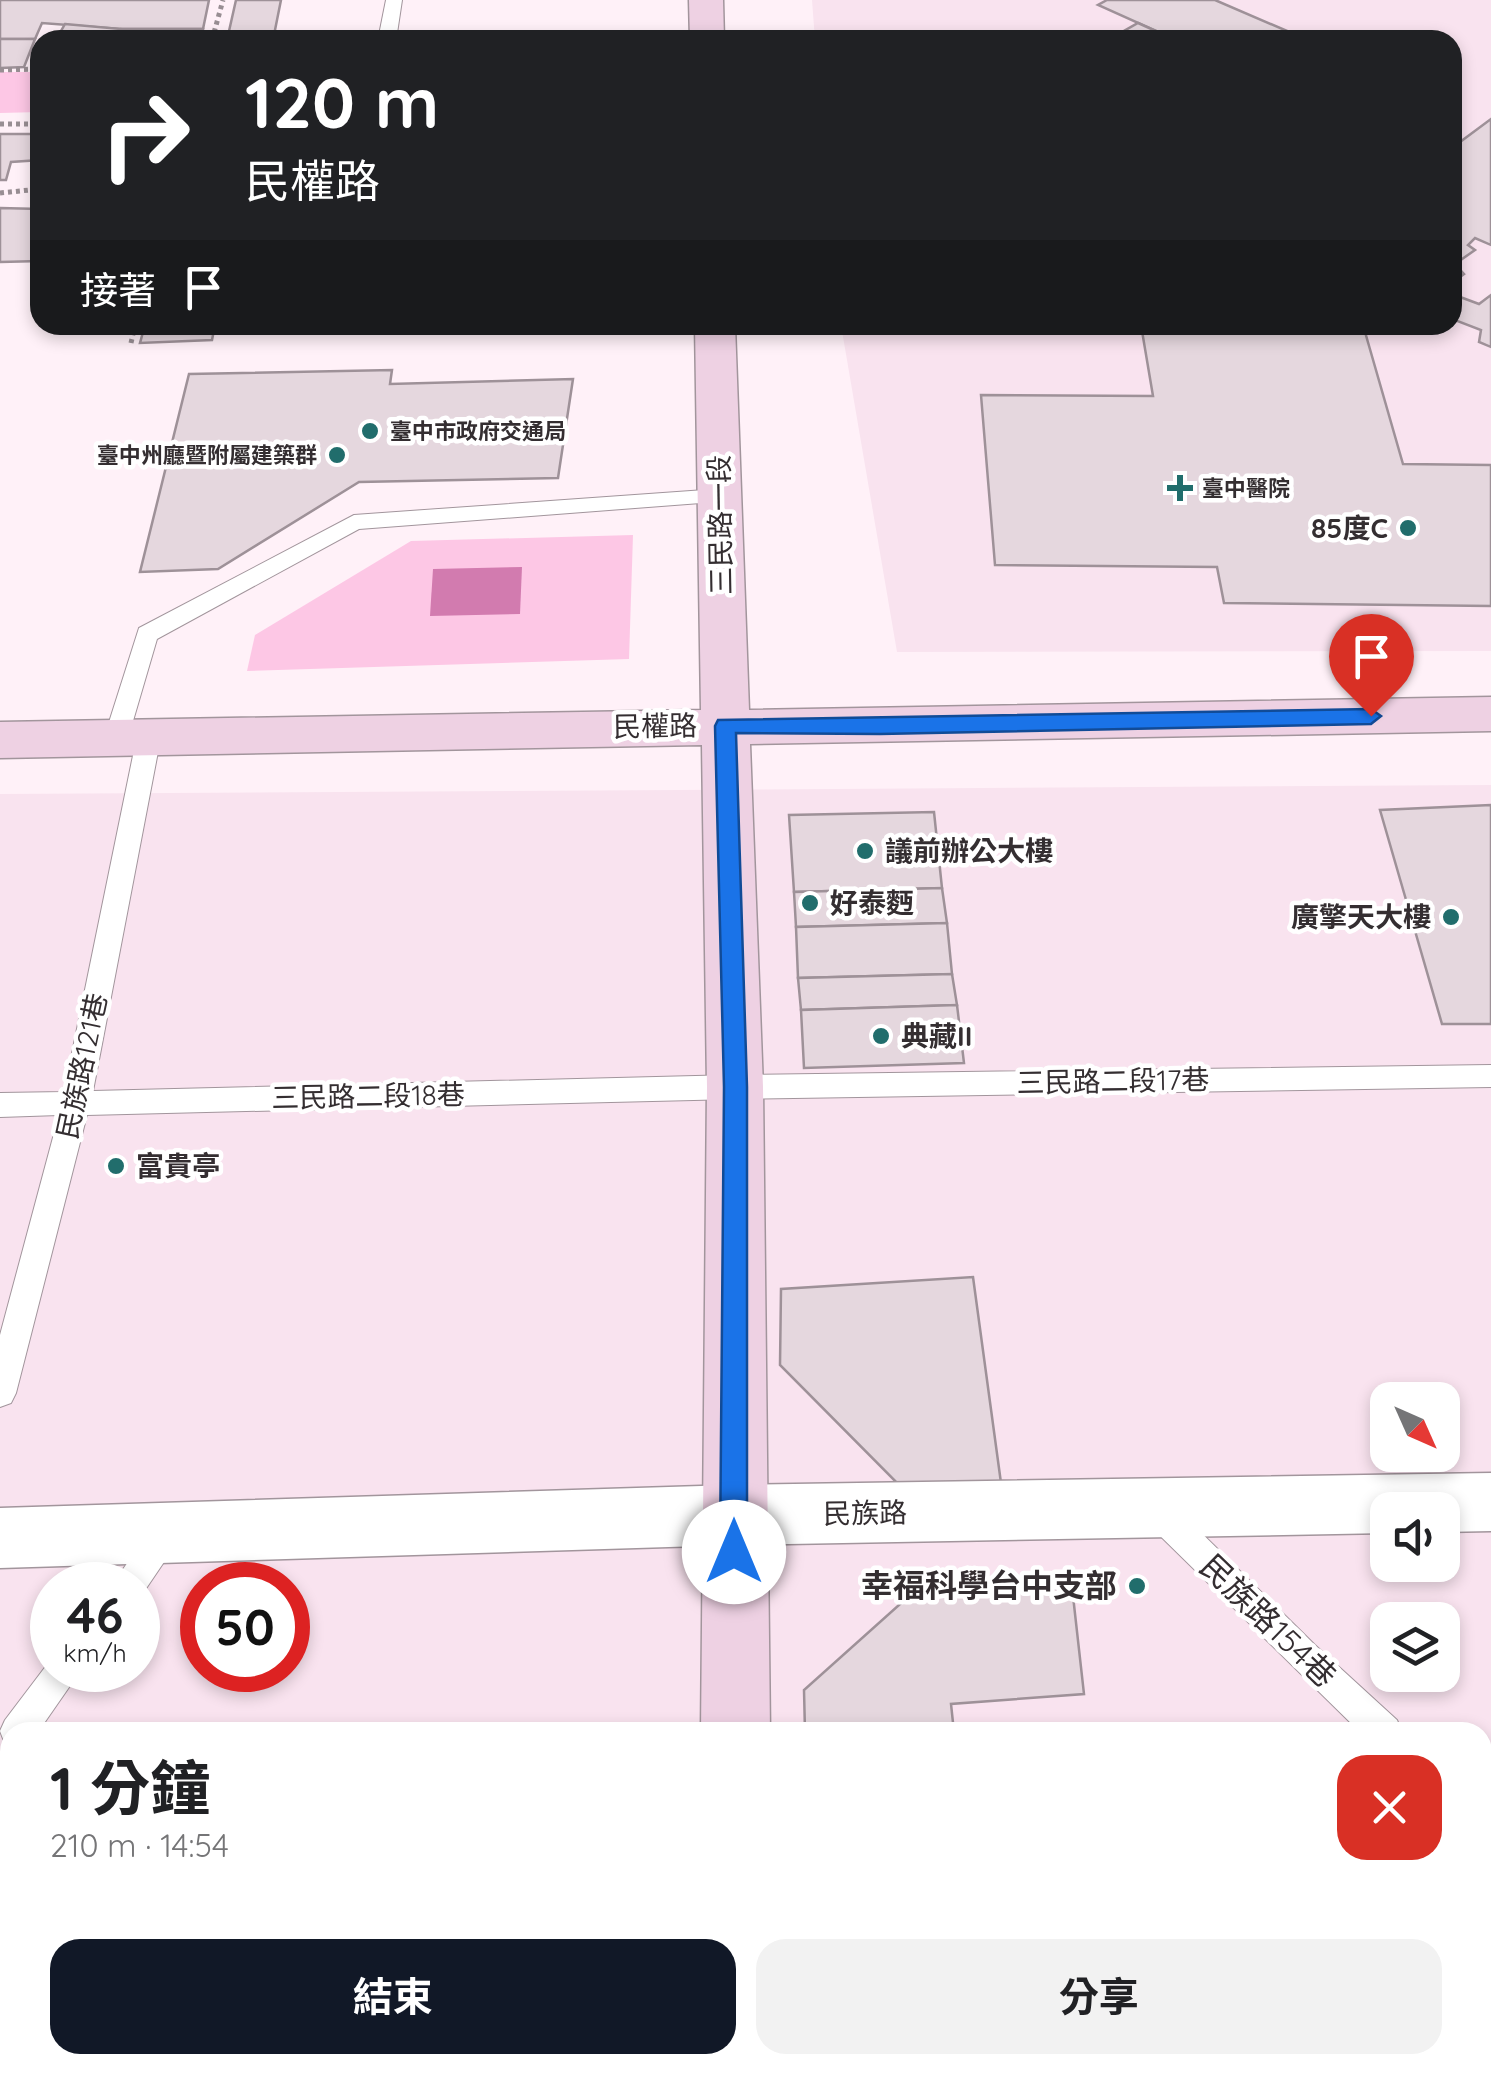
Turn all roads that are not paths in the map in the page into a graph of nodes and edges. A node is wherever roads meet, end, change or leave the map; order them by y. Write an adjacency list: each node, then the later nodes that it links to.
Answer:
1 (394, 0): 3 (lane)
2 (706, 0): 4 (main road)
3 (389, 30)
4 (707, 30)
5 (715, 335): 6 (main road, 三民路一段)
6 (720, 496): 8 (main road, 三民路一段); 9 (lane, 民族路121巷)
7 (1491, 714): 8 (main road, 民權路)
8 (725, 726): 9 (main road, 民權路); 12 (main road, 三民路一段)
9 (132, 737): 10 (main road, 民權路); 14 (lane, 民族路121巷)
10 (0, 740)
11 (1491, 1076): 12 (lane, 三民路二段17巷)
12 (735, 1087): 14 (lane, 三民路二段18巷); 18 (main road, 三民路一段)
13 (0, 1104): 14 (lane, 三民路二段18巷)
14 (76, 1104): 15 (lane, 民族路121巷)
15 (0, 1394)
16 (1491, 1502): 17 (street, 民族路)
17 (1154, 1508): 18 (street, 民族路); 25 (lane, 民族路154巷)
18 (733, 1516): 19 (street, 民族路); 24 (main road, 三民路一段)
19 (168, 1534): 20 (street, 民族路); 21 (lane)
20 (0, 1538)
21 (147, 1562)
22 (47, 1692): 23 (lane)
23 (25, 1722)
24 (736, 1722)
25 (1374, 1722)

